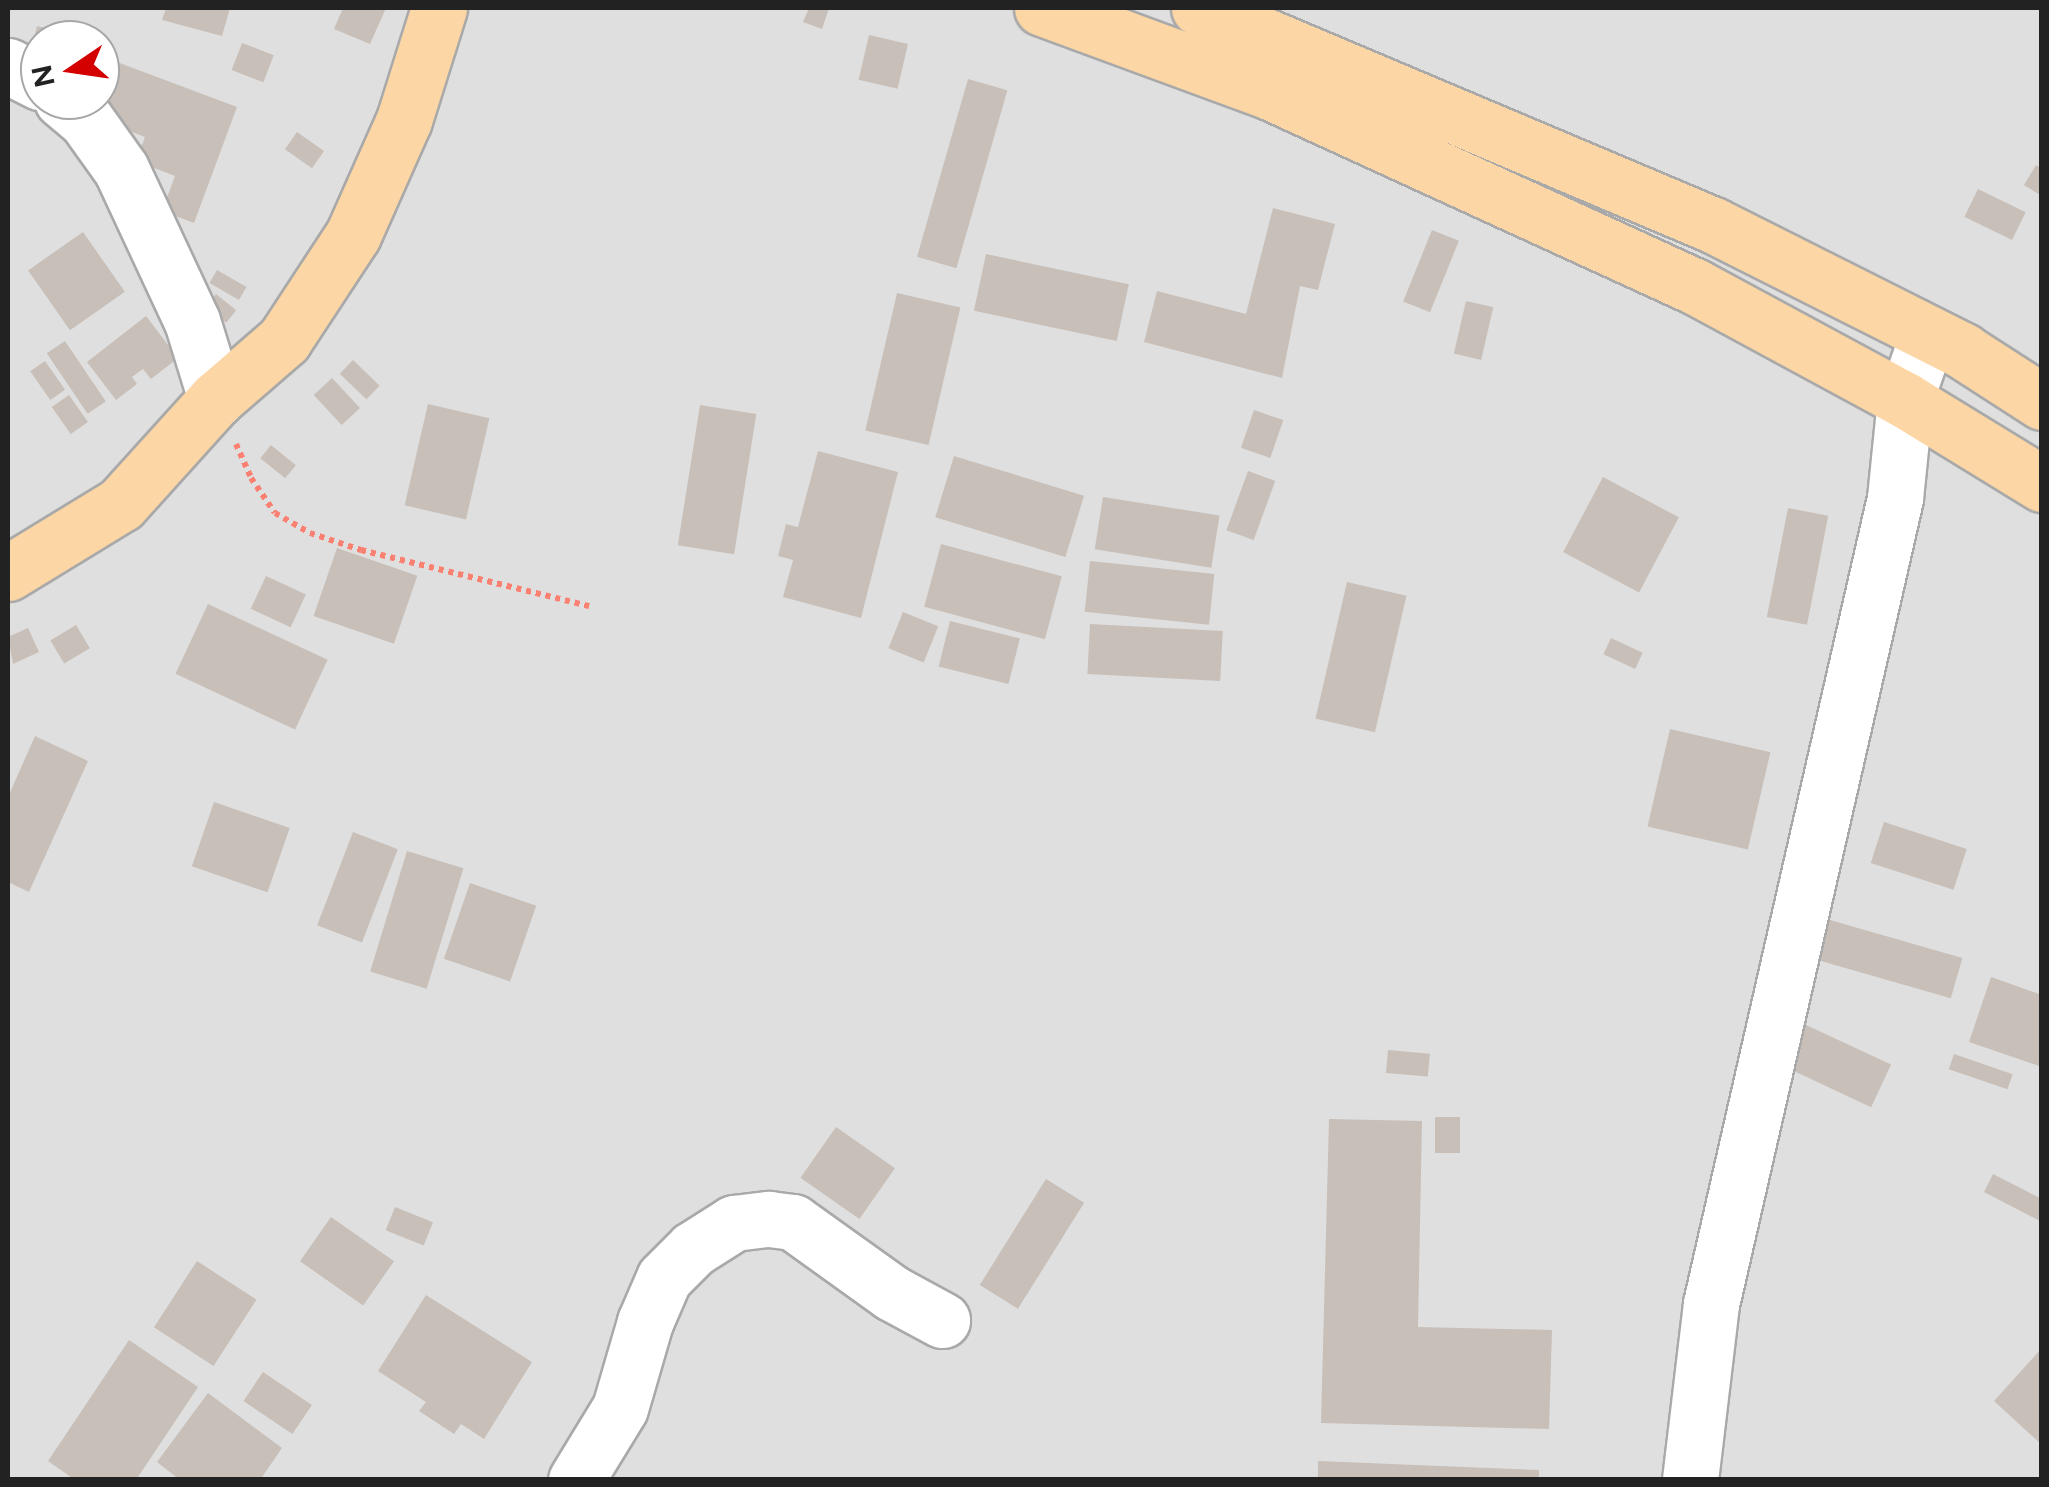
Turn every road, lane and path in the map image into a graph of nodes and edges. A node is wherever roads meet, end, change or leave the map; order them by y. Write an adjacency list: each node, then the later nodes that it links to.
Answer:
1 (440, 8): 6 (main road)
2 (1042, 8): 7 (main road)
3 (1199, 8): 5 (main road)
4 (86, 120): 6 (street)
5 (1928, 334): 7 (street); 8 (main road)
6 (216, 399): 10 (main road); 11 (path)
7 (1905, 400): 9 (main road); 14 (street)
8 (2042, 402)
9 (2042, 484)
10 (8, 572)
11 (589, 606)
12 (942, 1320): 13 (street)
13 (576, 1480)
14 (1690, 1480)

